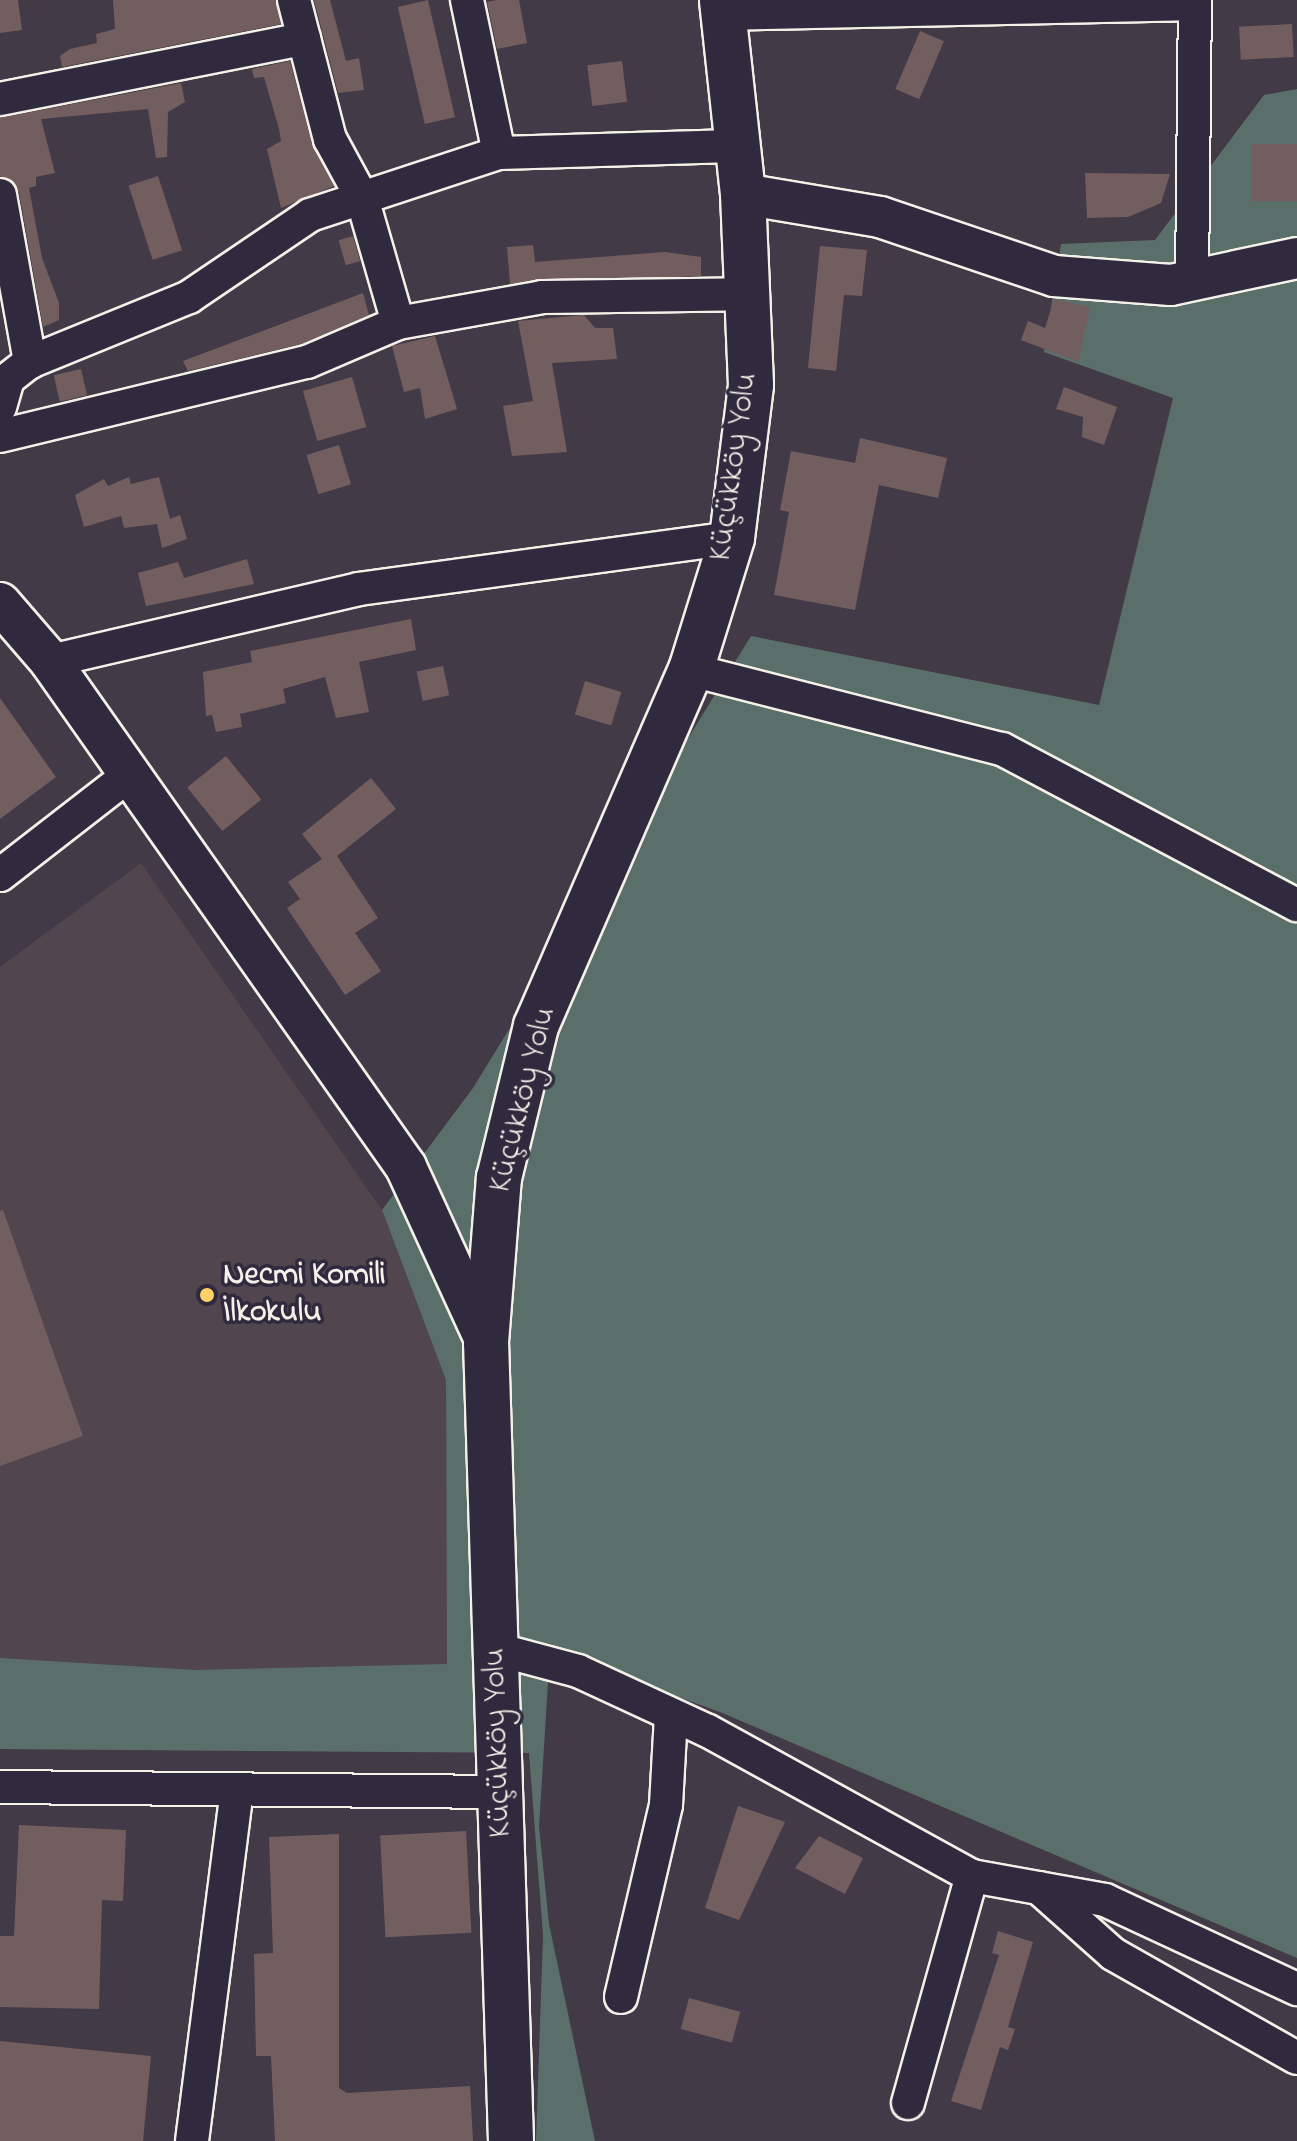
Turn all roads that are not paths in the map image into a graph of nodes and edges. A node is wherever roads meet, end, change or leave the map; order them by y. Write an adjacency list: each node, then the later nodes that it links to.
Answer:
1 (294, 0): 5 (street)
2 (467, 0): 8 (street)
3 (1195, 2): 4 (street); 13 (street)
4 (721, 7): 7 (main road, Küçükköy Yolu)
5 (304, 39): 6 (street); 11 (street)
6 (0, 99)
7 (734, 146): 8 (street); 9 (main road, Küçükköy Yolu)
8 (499, 153): 11 (street)
9 (743, 194): 13 (street); 14 (main road, Küçükköy Yolu)
10 (0, 195): 16 (street)
11 (362, 198): 15 (street); 16 (street)
12 (1297, 258): 13 (street)
13 (1192, 281)
14 (747, 294): 15 (street); 19 (main road, Küçükköy Yolu)
15 (398, 323): 18 (street)
16 (30, 362): 17 (street)
17 (0, 407)
18 (0, 436)
19 (732, 538): 21 (street); 22 (main road, Küçükköy Yolu)
20 (0, 603): 21 (street)
21 (50, 661): 23 (street)
22 (691, 670): 25 (street); 26 (main road, Küçükköy Yolu)
23 (130, 774): 24 (street); 26 (street)
24 (0, 875)
25 (1297, 905)
26 (486, 1342): 27 (main road, Küçükköy Yolu)
27 (496, 1649): 28 (street); 31 (main road, Küçükköy Yolu)
28 (671, 1716): 32 (street); 35 (street)
29 (0, 1787): 30 (street)
30 (237, 1790): 31 (street); 38 (street)
31 (500, 1792): 39 (main road, Küçükköy Yolu)
32 (972, 1876): 33 (street); 37 (street)
33 (1039, 1888): 34 (street); 36 (street)
34 (1297, 1989)
35 (621, 1997)
36 (1297, 2058)
37 (908, 2103)
38 (192, 2141)
39 (511, 2141)

